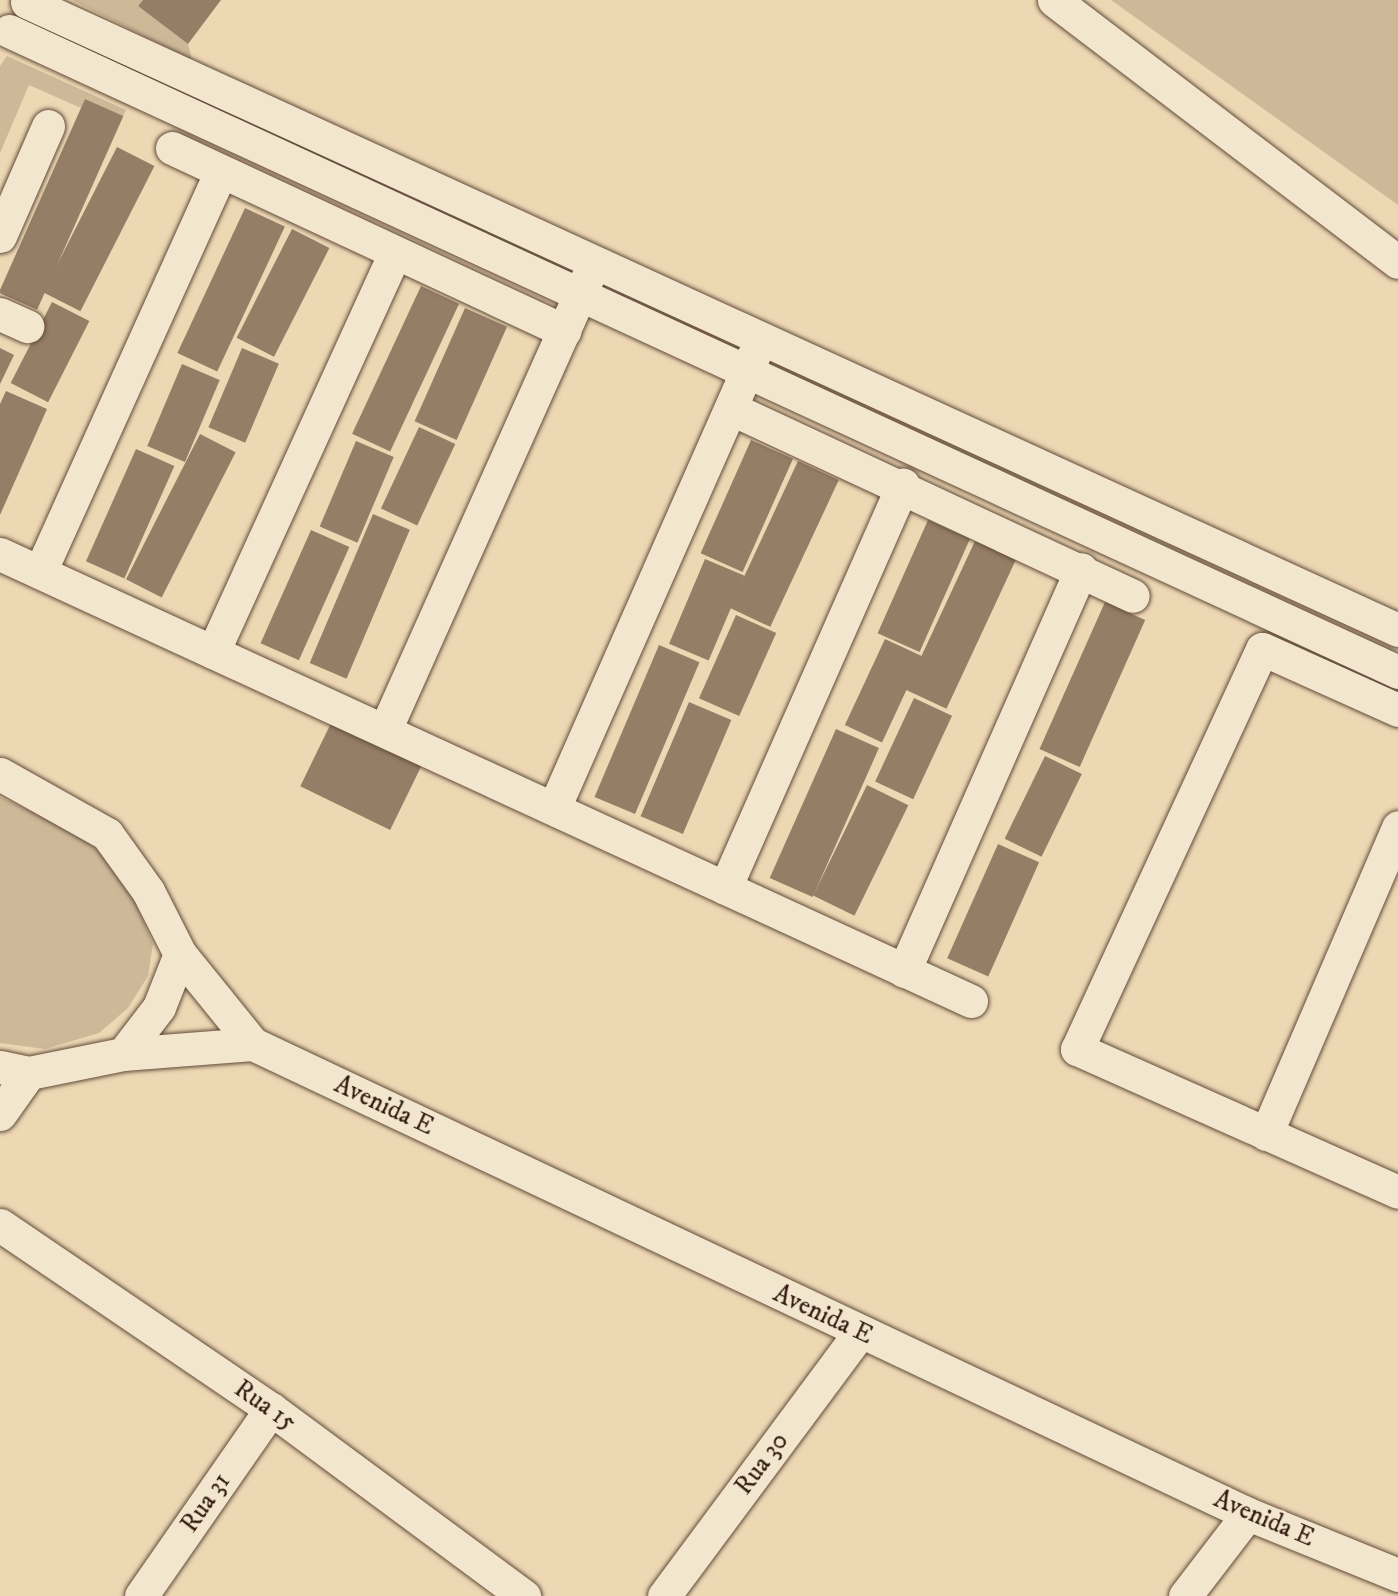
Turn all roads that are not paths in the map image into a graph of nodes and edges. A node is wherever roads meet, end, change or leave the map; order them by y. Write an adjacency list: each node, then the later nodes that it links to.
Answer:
1 (1054, 0): 10 (street)
2 (28, 1): 3 (street); 9 (street)
3 (5, 36): 11 (street)
4 (48, 126): 7 (street)
5 (172, 148): 6 (street)
6 (220, 174): 8 (street); 19 (street)
7 (0, 236)
8 (394, 254): 12 (street); 22 (street)
9 (596, 262): 11 (street); 13 (street)
10 (1398, 262)
11 (579, 298): 12 (street); 14 (street)
12 (564, 331): 25 (street)
13 (761, 338): 14 (street); 21 (street)
14 (746, 374): 15 (street); 23 (street)
15 (732, 409): 16 (street); 27 (street)
16 (903, 485): 18 (street); 29 (street)
17 (0, 554): 19 (street)
18 (1081, 569): 20 (street); 31 (street)
19 (40, 572): 22 (street)
20 (1133, 596)
21 (1398, 630)
22 (213, 651): 25 (street)
23 (1398, 672)
24 (1398, 710): 37 (street)
25 (385, 730): 27 (street)
26 (0, 774): 30 (street, Avenida E)
27 (554, 808): 29 (street)
28 (1398, 826): 37 (street)
29 (724, 888): 31 (street)
30 (180, 954): 33 (street, Avenida E); 34 (street)
31 (904, 971): 32 (street)
32 (971, 1001)
33 (253, 1044): 34 (street, Avenida E); 40 (street, Avenida E)
34 (123, 1054): 35 (street, Avenida E)
35 (14, 1070): 36 (street)
36 (0, 1114)
37 (1266, 1134): 38 (street)
38 (1398, 1192)
39 (0, 1225): 41 (street, Rua 15)
40 (860, 1332): 42 (street, Avenida E); 46 (street, Rua 30)
41 (271, 1409): 44 (street, Rua 31); 45 (street, Rua 15)
42 (1248, 1514): 43 (street, Avenida E); 47 (street)
43 (1398, 1575)
44 (141, 1596)
45 (524, 1596)
46 (664, 1596)
47 (1185, 1596)

